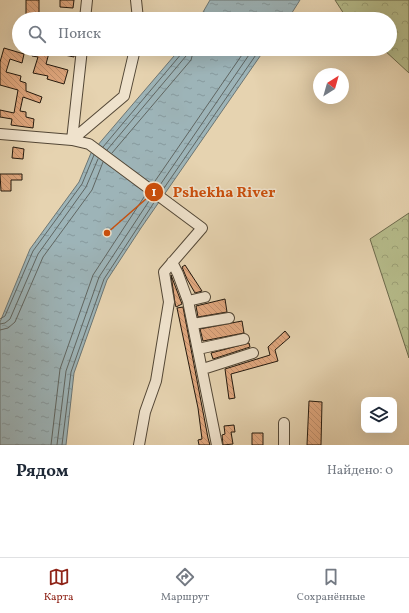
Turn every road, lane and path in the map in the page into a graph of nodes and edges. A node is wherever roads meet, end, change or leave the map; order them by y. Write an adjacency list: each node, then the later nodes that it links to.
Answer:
1 (87, 0): 3 (street)
2 (136, 0): 4 (street)
3 (86, 12)
4 (137, 12)
5 (81, 56): 8 (street)
6 (133, 56): 8 (street)
7 (0, 134): 8 (street)
8 (72, 140): 9 (street)
9 (172, 262): 11 (street); 19 (street)
10 (205, 297): 11 (street)
11 (188, 301): 13 (street)
12 (229, 318): 13 (street)
13 (193, 324): 15 (street)
14 (244, 339): 15 (street)
15 (198, 349): 17 (street)
16 (253, 354): 17 (street)
17 (203, 369): 20 (street)
18 (284, 423): 21 (street)
19 (139, 445)
20 (217, 445)
21 (284, 445)

